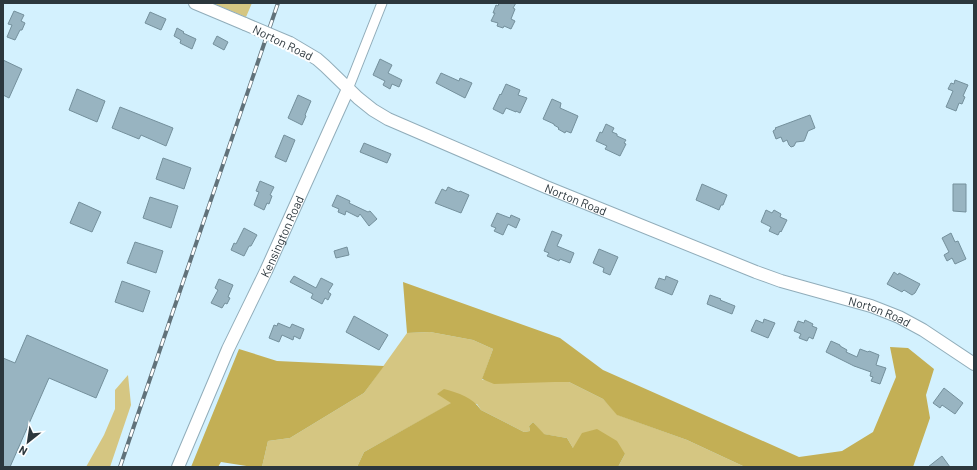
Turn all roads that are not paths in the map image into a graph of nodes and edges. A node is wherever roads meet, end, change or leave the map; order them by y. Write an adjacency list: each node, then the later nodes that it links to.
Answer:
1 (195, 3): 3 (main road, Norton Road, bridge)
2 (382, 3): 3 (street, Kensington Road)
3 (348, 89): 4 (main road, Norton Road); 5 (main road, Kensington Road)
4 (974, 364)
5 (178, 467)

